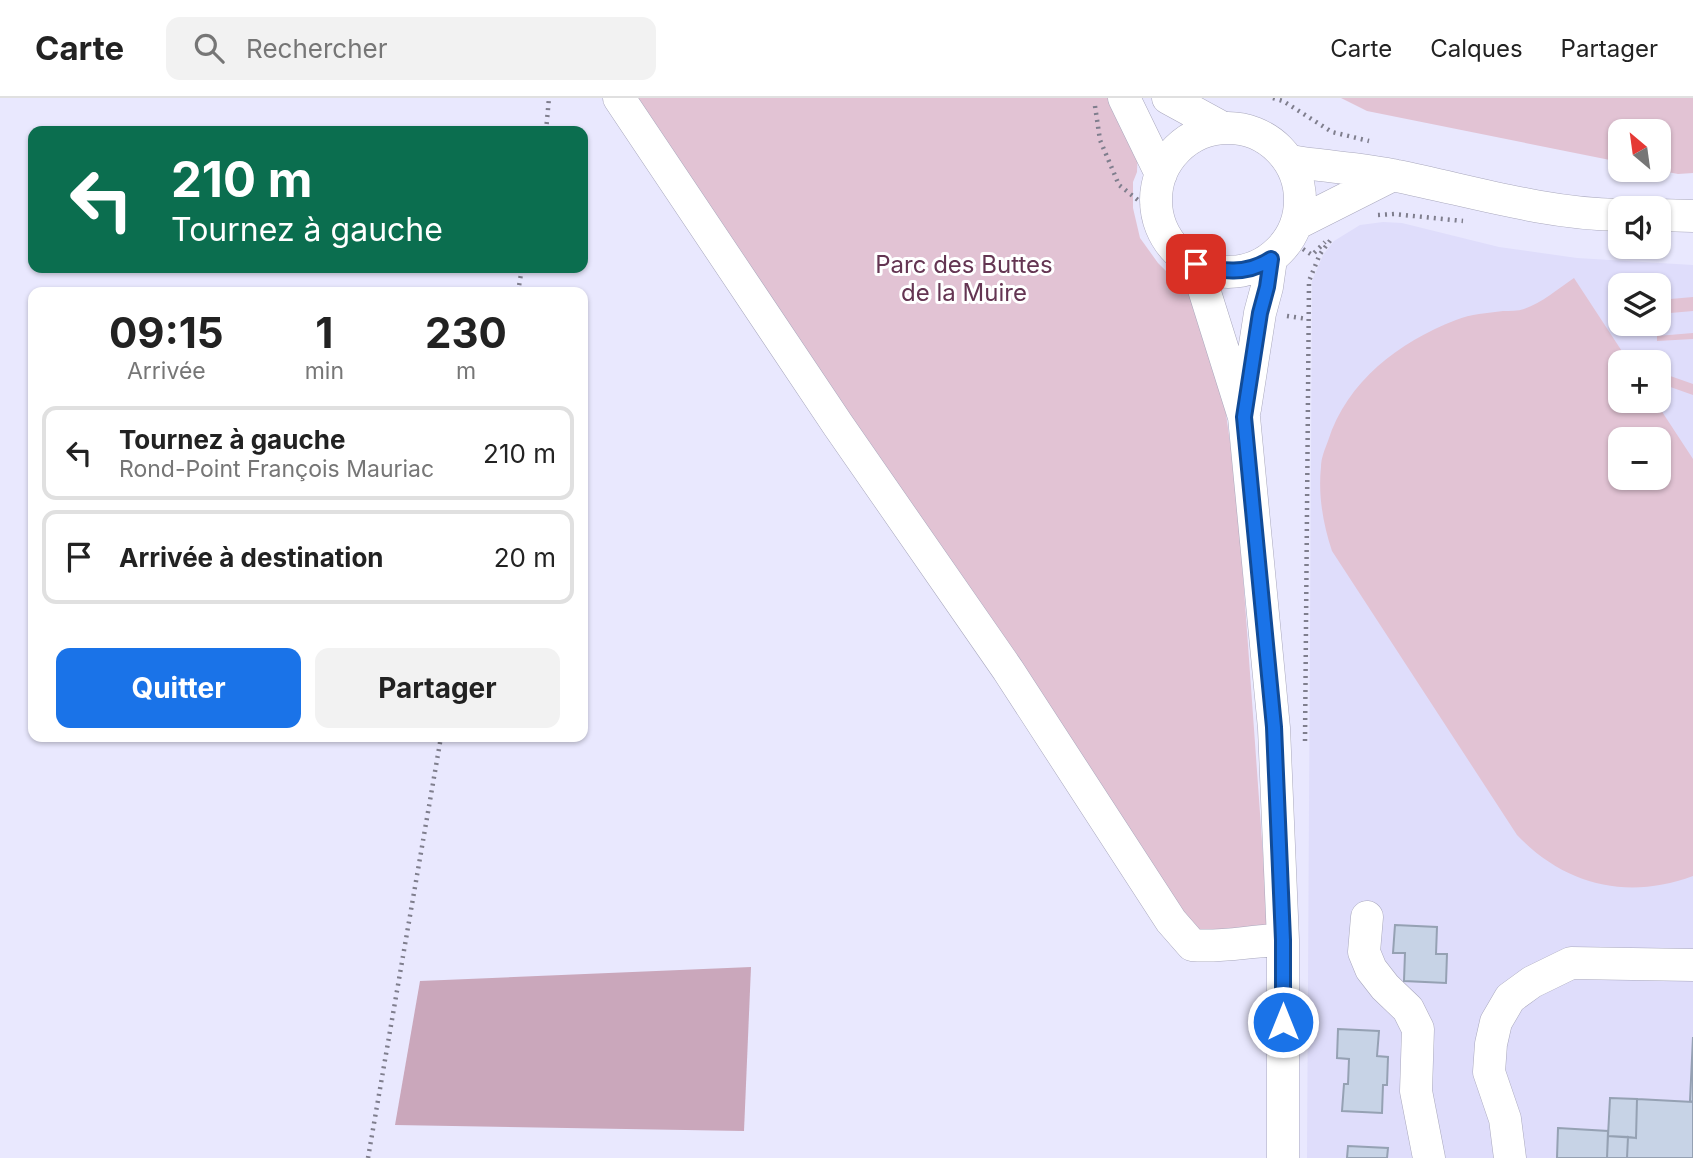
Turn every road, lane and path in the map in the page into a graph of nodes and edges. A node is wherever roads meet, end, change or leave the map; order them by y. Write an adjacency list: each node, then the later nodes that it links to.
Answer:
1 (549, 98): 7 (path)
2 (620, 98): 25 (street)
3 (1094, 98): 16 (path)
4 (1124, 98): 11 (street)
5 (1168, 98): 8 (street)
6 (1273, 98): 9 (path)
7 (546, 126)
8 (1223, 128): 10 (street); 11 (street)
9 (1332, 132)
10 (1290, 161): 12 (street); 19 (street)
11 (1161, 174): 16 (street)
12 (1393, 175): 13 (street); 19 (street)
13 (1608, 214)
14 (1372, 215): 18 (path)
15 (1671, 215): 17 (street)
16 (1158, 216): 20 (street)
17 (1693, 216)
18 (1476, 223)
19 (1285, 241): 20 (street); 21 (street); 23 (path)
20 (1196, 264): 21 (street)
21 (1244, 417): 25 (street)
22 (440, 742): 27 (path)
23 (1305, 752)
24 (1367, 918): 29 (street)
25 (1283, 940): 28 (street)
26 (1693, 965): 30 (street)
27 (368, 1158)
28 (1283, 1158)
29 (1429, 1158)
30 (1510, 1158)

